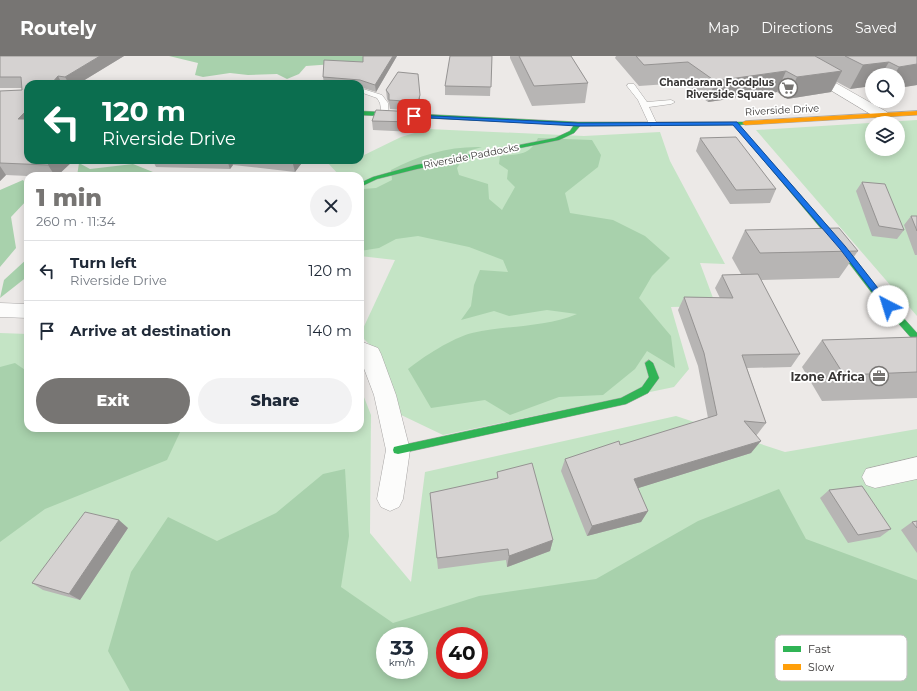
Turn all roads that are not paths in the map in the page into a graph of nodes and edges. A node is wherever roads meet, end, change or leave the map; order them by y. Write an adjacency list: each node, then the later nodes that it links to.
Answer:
1 (780, 56): 9 (street)
2 (631, 86): 5 (lane)
3 (364, 91): 8 (lane)
4 (671, 102): 5 (lane)
5 (645, 105): 12 (lane)
6 (364, 113): 8 (street, Riverside Drive)
7 (917, 113): 9 (street, Riverside Drive)
8 (386, 115): 11 (street, Riverside Drive)
9 (882, 115): 10 (street, Riverside Drive)
10 (735, 123): 12 (street, Riverside Drive); 16 (street)
11 (578, 124): 12 (street, Riverside Drive); 13 (street, Riverside Paddocks)
12 (653, 124)
13 (364, 182)
14 (0, 310): 15 (street)
15 (24, 311)
16 (917, 339)
17 (364, 351): 19 (street)
18 (649, 363): 19 (street)
19 (398, 450): 22 (street)
20 (917, 468): 21 (street)
21 (876, 476)
22 (390, 499)

